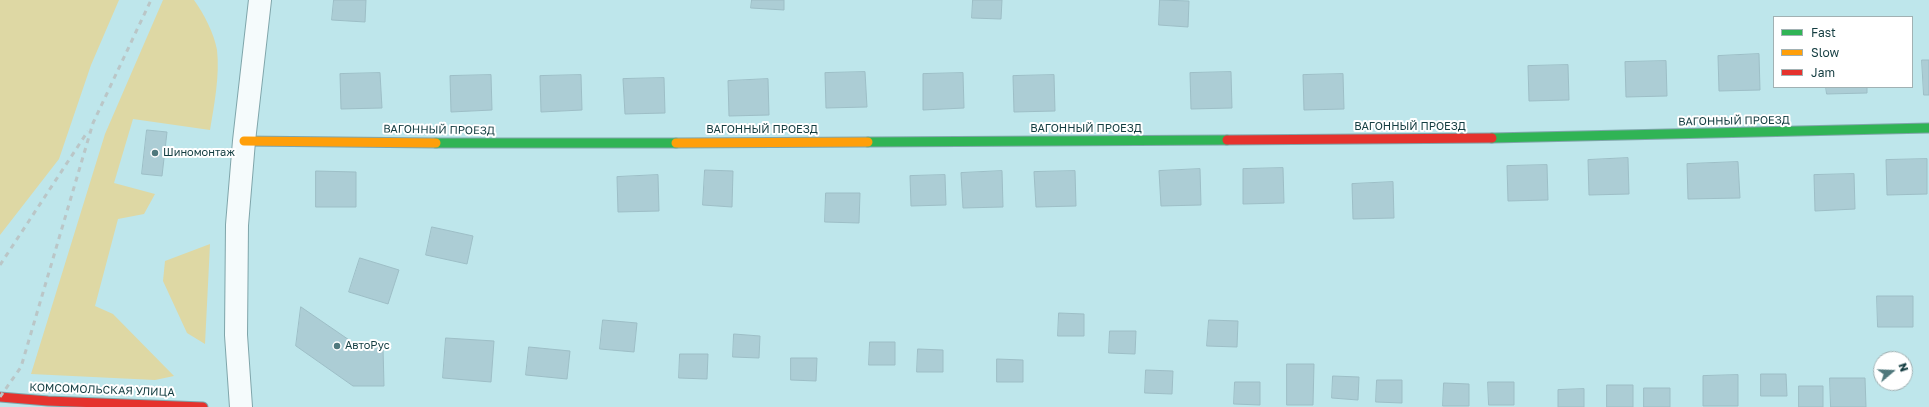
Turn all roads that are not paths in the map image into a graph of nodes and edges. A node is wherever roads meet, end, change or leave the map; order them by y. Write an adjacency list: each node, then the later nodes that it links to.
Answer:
1 (260, 0): 3 (street)
2 (1929, 128): 3 (street, ВАГОННЫЙ ПРОЕЗД)
3 (244, 141): 7 (street)
4 (0, 397): 5 (street, КОМСОМОЛЬСКАЯ УЛИЦА)
5 (47, 404): 6 (street, КОМСОМОЛЬСКАЯ УЛИЦА)
6 (203, 407)
7 (241, 407)

